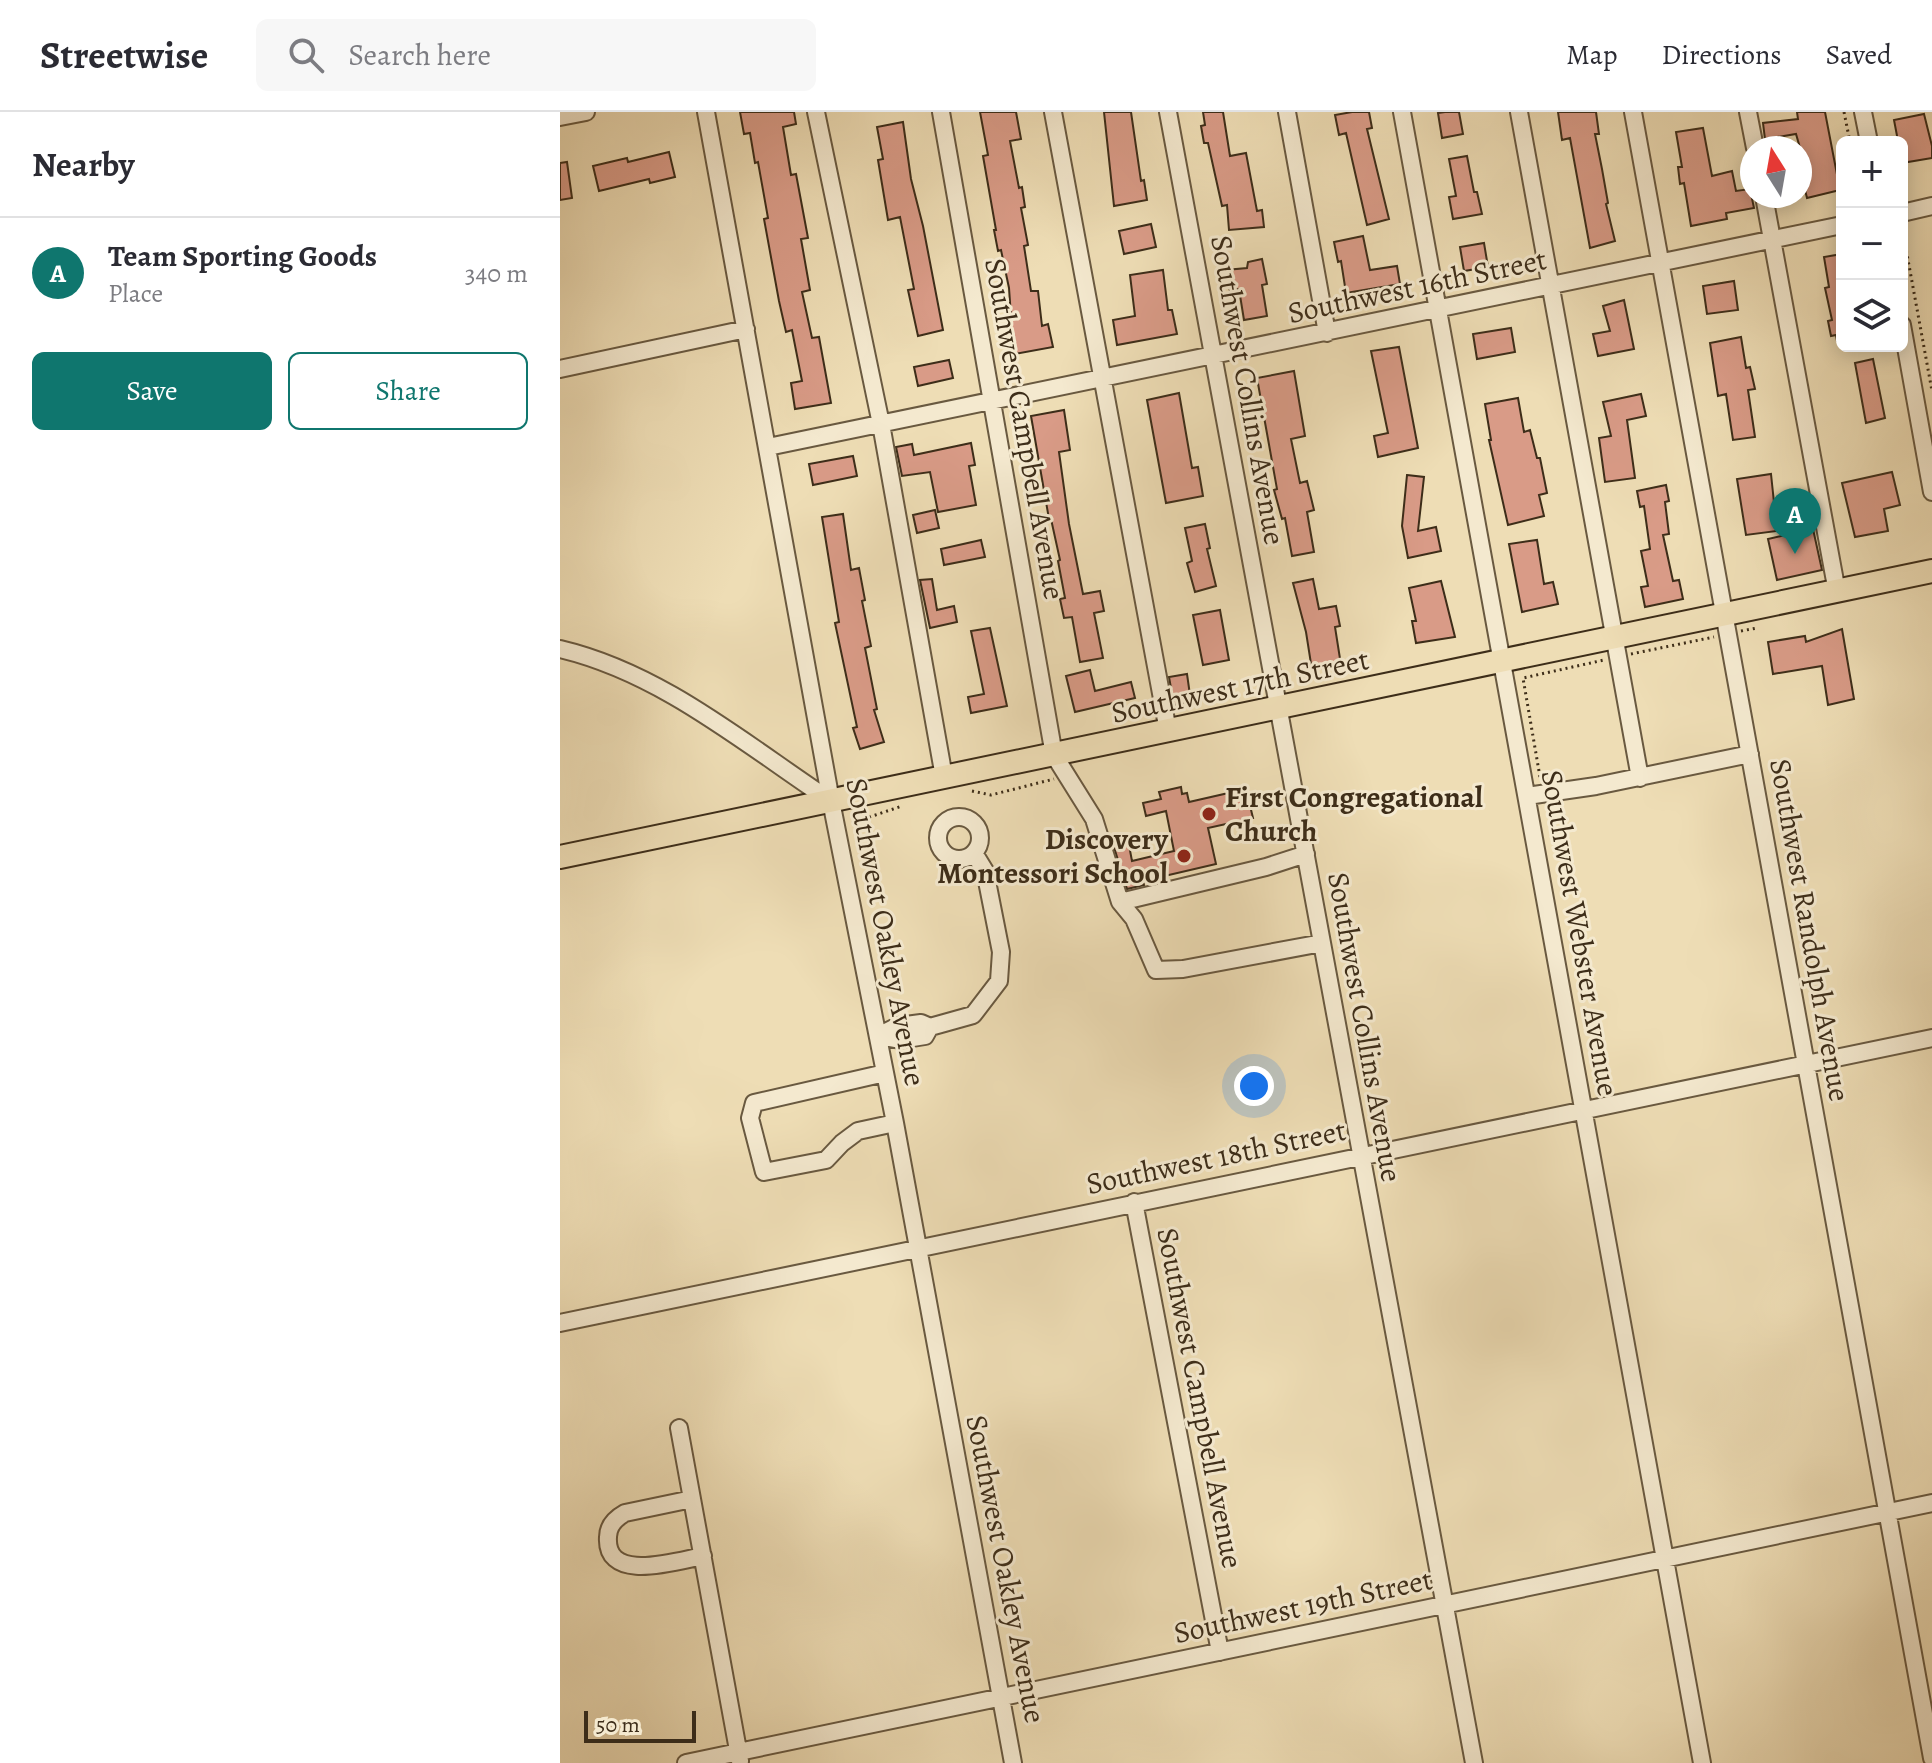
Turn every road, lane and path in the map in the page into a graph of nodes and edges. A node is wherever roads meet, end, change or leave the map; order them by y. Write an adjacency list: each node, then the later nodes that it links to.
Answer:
1 (586, 112): 14 (street)
2 (706, 112): 27 (street, Southwest Oakley Avenue)
3 (816, 112): 35 (street)
4 (941, 112): 34 (street, Southwest Campbell Avenue)
5 (1053, 112): 32 (street)
6 (1168, 112): 30 (street, Southwest Collins Avenue)
7 (1287, 112): 28 (street)
8 (1402, 112): 26 (street, Southwest Webster Avenue)
9 (1519, 112): 25 (street)
10 (1633, 112): 24 (street, Southwest Randolph Avenue)
11 (1748, 112): 15 (street)
12 (1844, 112): 16 (path)
13 (1863, 112): 17 (street)
14 (560, 117)
15 (1753, 136)
16 (1849, 136)
17 (1868, 136)
18 (1932, 206): 20 (street)
19 (1766, 208): 22 (street)
20 (1908, 212)
21 (1836, 226): 22 (street, Southwest 16th Street)
22 (1773, 240): 24 (street, Southwest 16th Street); 39 (street)
23 (1908, 260): 33 (path)
24 (1660, 264): 25 (street, Southwest 16th Street); 40 (street, Southwest Randolph Avenue)
25 (1552, 287): 26 (street, Southwest 16th Street); 41 (street)
26 (1439, 310): 28 (street, Southwest 16th Street); 43 (street, Southwest Webster Avenue)
27 (746, 329): 31 (street); 36 (street, Southwest Oakley Avenue)
28 (1327, 333): 30 (street, Southwest 16th Street)
29 (1907, 352): 37 (street)
30 (1214, 356): 32 (street, Southwest 16th Street); 45 (street, Southwest Collins Avenue)
31 (560, 369)
32 (1102, 378): 34 (street, Southwest 16th Street); 46 (street)
33 (1932, 391)
34 (992, 401): 35 (street, Southwest 16th Street); 48 (street, Southwest Campbell Avenue)
35 (881, 424): 36 (street, Southwest 16th Street); 49 (street)
36 (768, 447): 52 (street, Southwest Oakley Avenue)
37 (1932, 492)
38 (1932, 571): 39 (main road, Southwest 17th Street)
39 (1837, 592): 40 (main road, Southwest 17th Street)
40 (1725, 616): 41 (main road, Southwest 17th Street); 47 (street, Southwest Randolph Avenue)
41 (1614, 639): 43 (main road, Southwest 17th Street); 50 (street)
42 (560, 649): 52 (street)
43 (1503, 662): 45 (main road, Southwest 17th Street); 51 (street, Southwest Webster Avenue)
44 (1523, 678): 51 (path)
45 (1279, 708): 46 (main road, Southwest 17th Street); 54 (street, Southwest Collins Avenue)
46 (1168, 731): 48 (main road, Southwest 17th Street)
47 (1750, 754): 50 (street); 60 (street, Southwest Randolph Avenue)
48 (1054, 755): 49 (main road, Southwest 17th Street); 56 (street)
49 (944, 777): 52 (main road, Southwest 17th Street)
50 (1640, 778): 51 (street)
51 (1535, 794): 62 (street, Southwest Webster Avenue)
52 (831, 801): 55 (main road, Southwest 17th Street); 58 (street, Southwest Oakley Avenue)
53 (974, 853): 58 (street)
54 (1306, 854): 56 (street); 57 (street, Southwest Collins Avenue)
55 (560, 857)
56 (1120, 902): 57 (street)
57 (1322, 943): 64 (street, Southwest Collins Avenue)
58 (878, 1036): 61 (street, Southwest Oakley Avenue)
59 (1932, 1038): 60 (street, Southwest 18th Street)
60 (1806, 1063): 62 (street, Southwest 18th Street); 71 (street, Southwest Randolph Avenue)
61 (885, 1073): 63 (street, Southwest Oakley Avenue); 63 (street)
62 (1583, 1110): 64 (street, Southwest 18th Street); 73 (street, Southwest Webster Avenue)
63 (895, 1123): 66 (street, Southwest Oakley Avenue)
64 (1359, 1155): 65 (street, Southwest 18th Street); 74 (street, Southwest Collins Avenue)
65 (1134, 1202): 66 (street, Southwest 18th Street); 75 (street, Southwest Campbell Avenue)
66 (917, 1251): 67 (street, Southwest 18th Street); 76 (street, Southwest Oakley Avenue)
67 (560, 1323)
68 (679, 1428): 69 (street)
69 (692, 1499): 72 (street); 72 (street)
70 (1932, 1503): 71 (street, Southwest 19th Street)
71 (1888, 1512): 73 (street, Southwest 19th Street); 78 (street, Southwest Randolph Avenue)
72 (703, 1556): 77 (street)
73 (1666, 1558): 74 (street, Southwest 19th Street); 82 (street, Southwest Webster Avenue)
74 (1444, 1605): 75 (street, Southwest 19th Street); 81 (street, Southwest Collins Avenue)
75 (1220, 1652): 76 (street, Southwest 19th Street)
76 (1001, 1697): 77 (street, Southwest 19th Street); 80 (street, Southwest Oakley Avenue)
77 (739, 1758): 79 (street, Southwest 19th Street)
78 (1932, 1758)
79 (686, 1763)
80 (1013, 1763)
81 (1474, 1763)
82 (1702, 1763)

